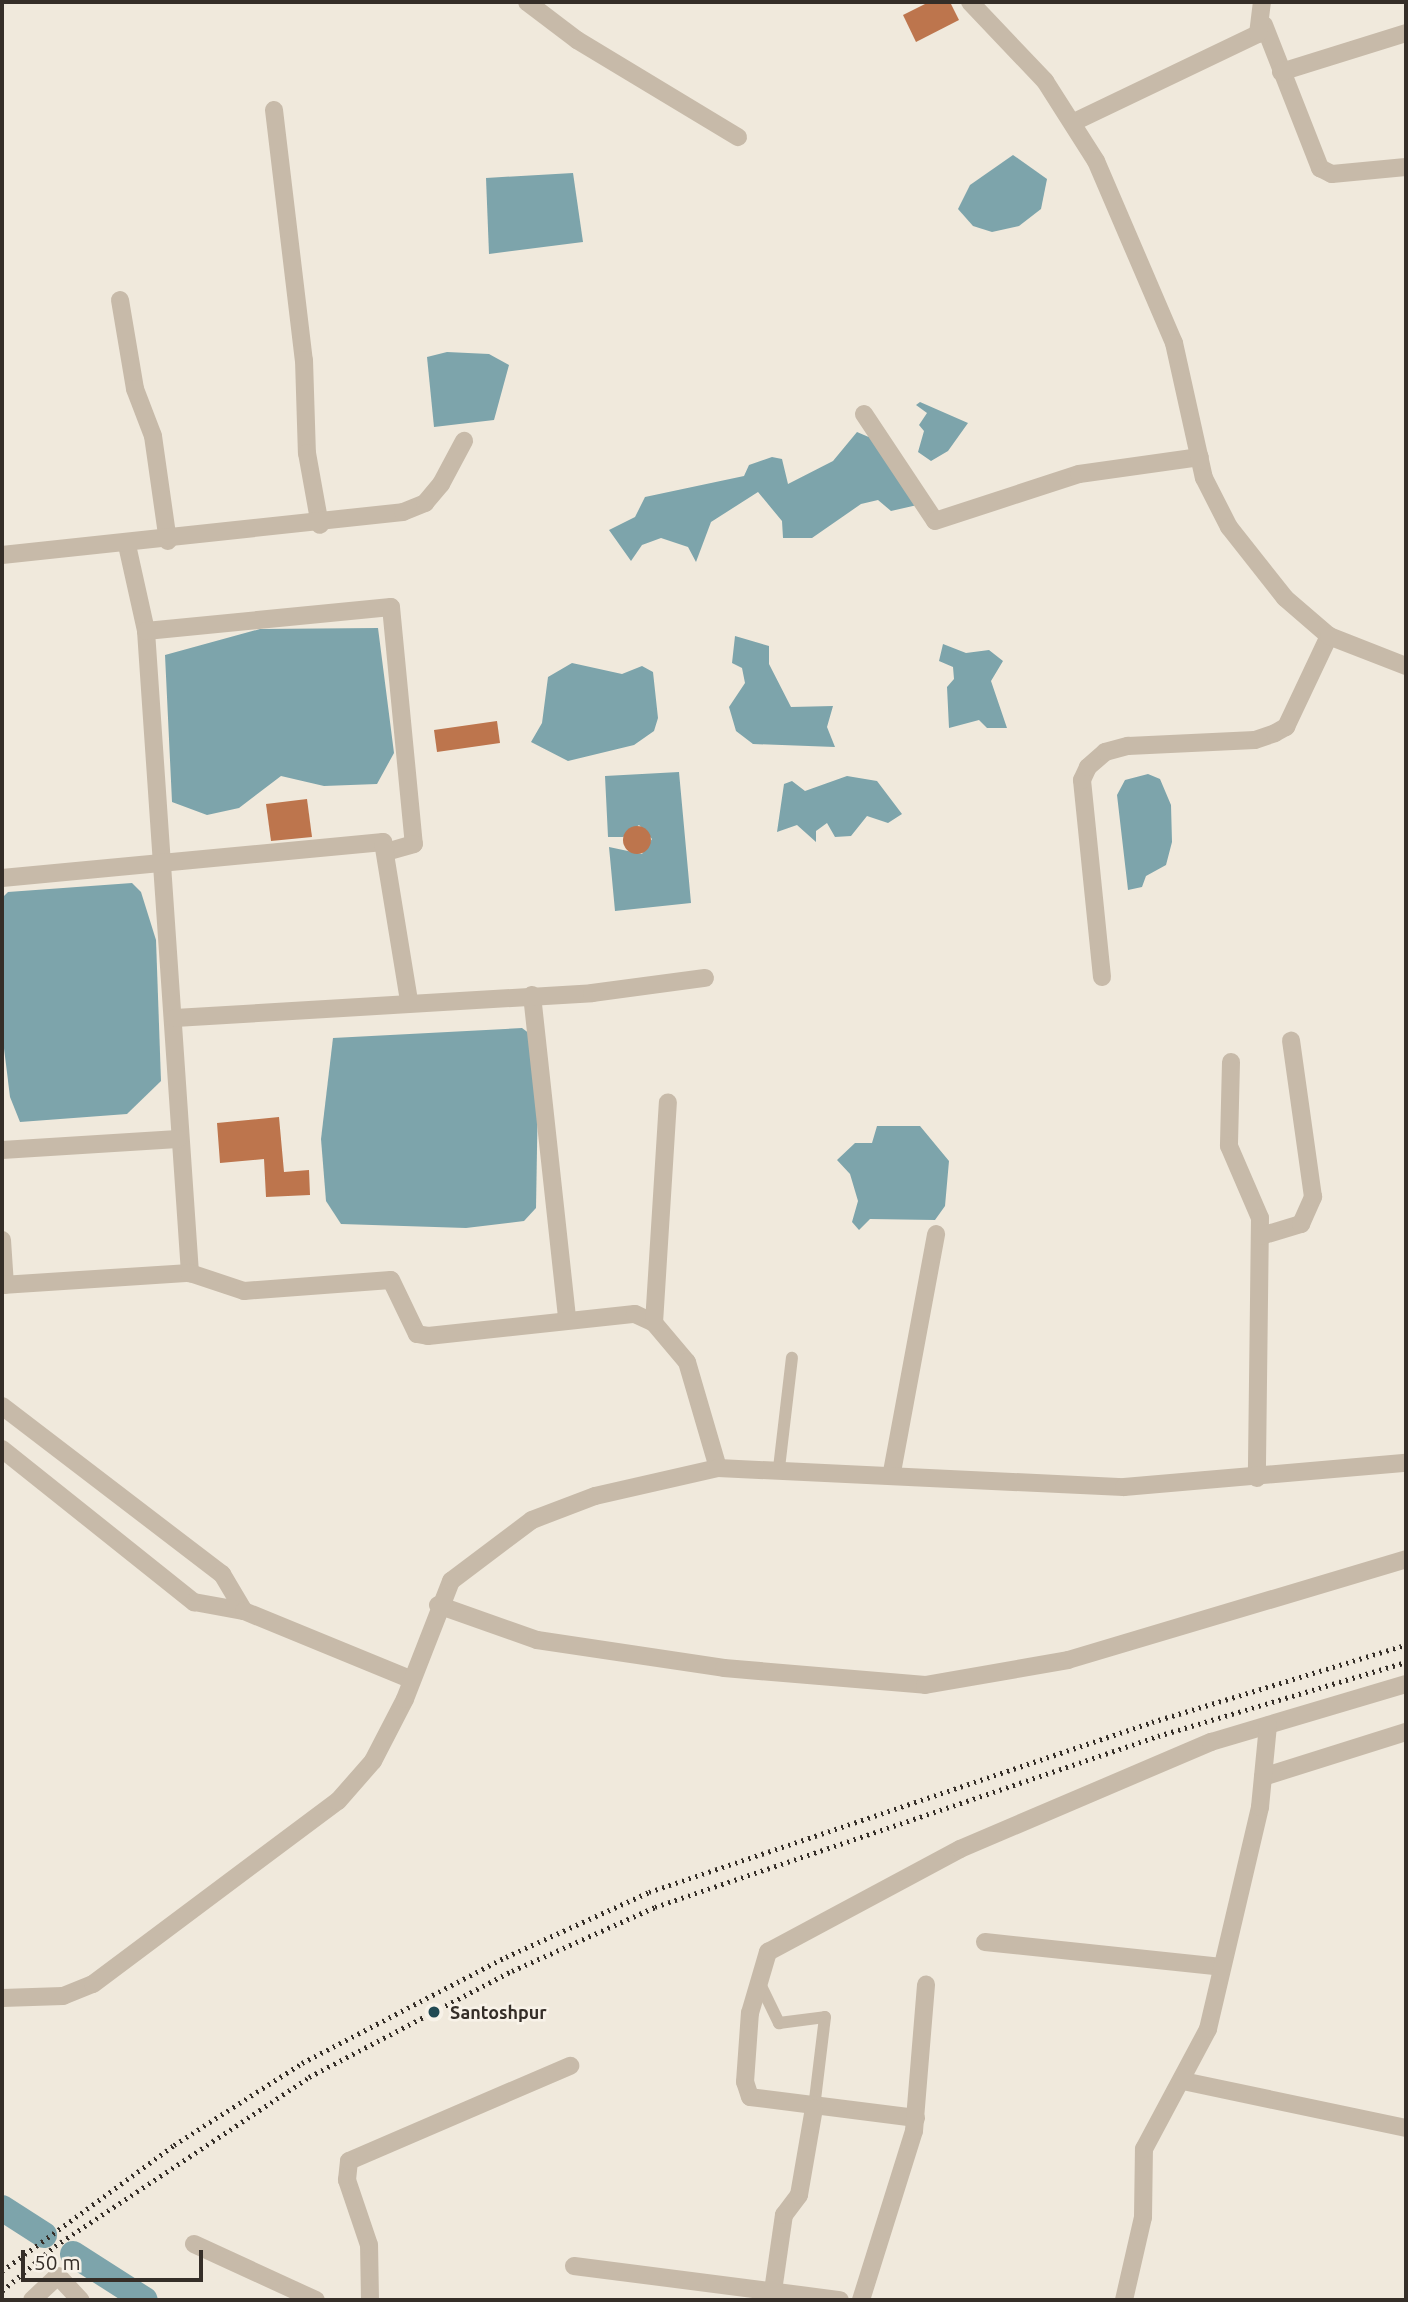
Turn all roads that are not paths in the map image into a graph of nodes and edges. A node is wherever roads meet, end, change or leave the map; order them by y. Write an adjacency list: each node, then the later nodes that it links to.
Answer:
1 (527, 2): 9 (street)
2 (970, 2): 8 (street)
3 (1262, 2): 4 (street)
4 (1264, 25): 6 (street); 8 (street)
5 (1406, 33): 6 (street)
6 (1281, 72): 10 (street)
7 (274, 110): 15 (street)
8 (1074, 122): 14 (street)
9 (738, 137)
10 (1406, 167)
11 (120, 300): 16 (street)
12 (864, 414): 14 (street)
13 (464, 441): 15 (street)
14 (1200, 457): 20 (street)
15 (320, 524): 16 (street)
16 (168, 541): 17 (street)
17 (127, 545): 18 (street); 19 (street)
18 (2, 555)
19 (146, 631): 22 (street); 23 (street)
20 (1329, 636): 21 (street); 25 (street)
21 (1406, 666)
22 (390, 851): 23 (street); 28 (street)
23 (162, 860): 24 (street); 29 (street)
24 (2, 872)
25 (1102, 977)
26 (705, 978): 27 (street)
27 (533, 995): 28 (street); 40 (street)
28 (410, 1000): 29 (street)
29 (175, 1018): 33 (street)
30 (1291, 1041): 36 (street)
31 (1231, 1062): 36 (street)
32 (668, 1102): 41 (street)
33 (178, 1139): 34 (street); 38 (street)
34 (2, 1150)
35 (936, 1234): 48 (street)
36 (1261, 1236): 49 (street)
37 (2, 1240): 39 (street)
38 (190, 1273): 39 (street); 40 (street)
39 (3, 1285)
40 (567, 1318): 41 (street)
41 (654, 1323): 46 (street)
42 (792, 1358): 47 (lane)
43 (2, 1406): 52 (street)
44 (2, 1449): 52 (street)
45 (1406, 1463): 49 (street)
46 (718, 1468): 47 (street); 51 (street)
47 (779, 1468): 48 (street)
48 (892, 1472): 49 (street)
49 (1257, 1478)
50 (1406, 1559): 51 (street)
51 (438, 1605): 53 (street)
52 (244, 1611): 53 (street)
53 (410, 1679): 62 (street)
54 (1406, 1684): 55 (street)
55 (1268, 1725): 57 (street); 60 (street)
56 (1406, 1732): 57 (street)
57 (1263, 1777): 59 (street)
58 (985, 1942): 59 (street)
59 (1222, 1967): 64 (street)
60 (759, 1982): 65 (street); 65 (lane)
61 (926, 1984): 66 (street)
62 (2, 1998)
63 (570, 2066): 74 (street)
64 (1183, 2081): 67 (street); 77 (street)
65 (814, 2108): 66 (street); 70 (street)
66 (916, 2118): 76 (street)
67 (1406, 2128)
68 (194, 2244): 73 (street)
69 (574, 2266): 70 (street)
70 (774, 2294): 75 (street)
71 (32, 2300): 72 (street)
72 (80, 2300)
73 (316, 2300)
74 (370, 2300)
75 (840, 2300)
76 (861, 2300)
77 (1124, 2300)

